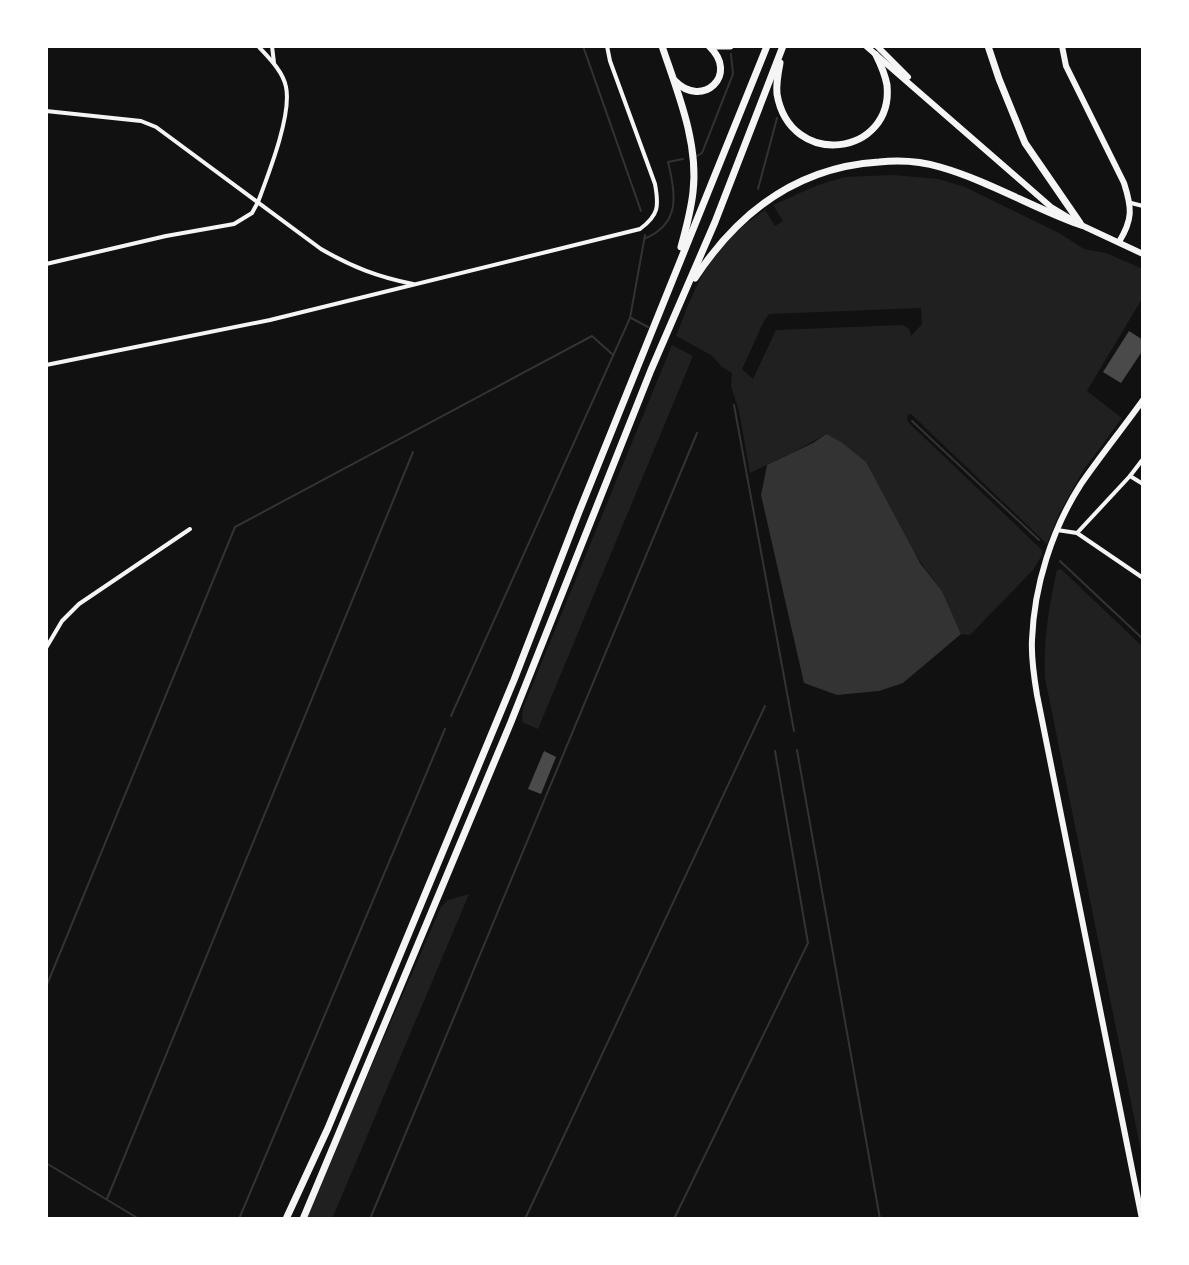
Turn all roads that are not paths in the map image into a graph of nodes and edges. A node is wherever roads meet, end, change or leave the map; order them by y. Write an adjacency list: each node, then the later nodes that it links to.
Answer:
1 (258, 46): 14 (street)
2 (272, 46): 14 (street)
3 (607, 46): 26 (street)
4 (662, 46): 15 (highway)
5 (711, 46): 6 (highway); 15 (highway)
6 (730, 46)
7 (767, 46): 25 (highway)
8 (866, 46): 13 (main road)
9 (877, 46): 16 (main road)
10 (988, 46): 21 (highway)
11 (1062, 46): 19 (main road)
12 (782, 47): 13 (highway); 27 (highway)
13 (876, 55): 16 (main road)
14 (275, 65): 18 (street)
15 (673, 79): 25 (highway)
16 (930, 100): 21 (main road)
17 (46, 111): 18 (street)
18 (258, 202): 24 (street); 26 (street)
19 (1131, 203): 20 (street); 22 (main road)
20 (1143, 206)
21 (1081, 225): 22 (main road); 27 (highway)
22 (1119, 242): 23 (main road)
23 (1143, 254)
24 (46, 264)
25 (675, 272): 38 (highway)
26 (415, 284): 28 (street)
27 (682, 297): 39 (highway)
28 (46, 365)
29 (1143, 400): 34 (main road)
30 (1143, 459): 31 (street)
31 (1130, 476): 32 (street); 35 (street)
32 (1143, 484)
33 (190, 529): 37 (street)
34 (1057, 530): 35 (street); 40 (main road)
35 (1077, 533): 36 (street)
36 (1143, 578)
37 (46, 648)
38 (286, 1219)
39 (303, 1219)
40 (1142, 1219)

